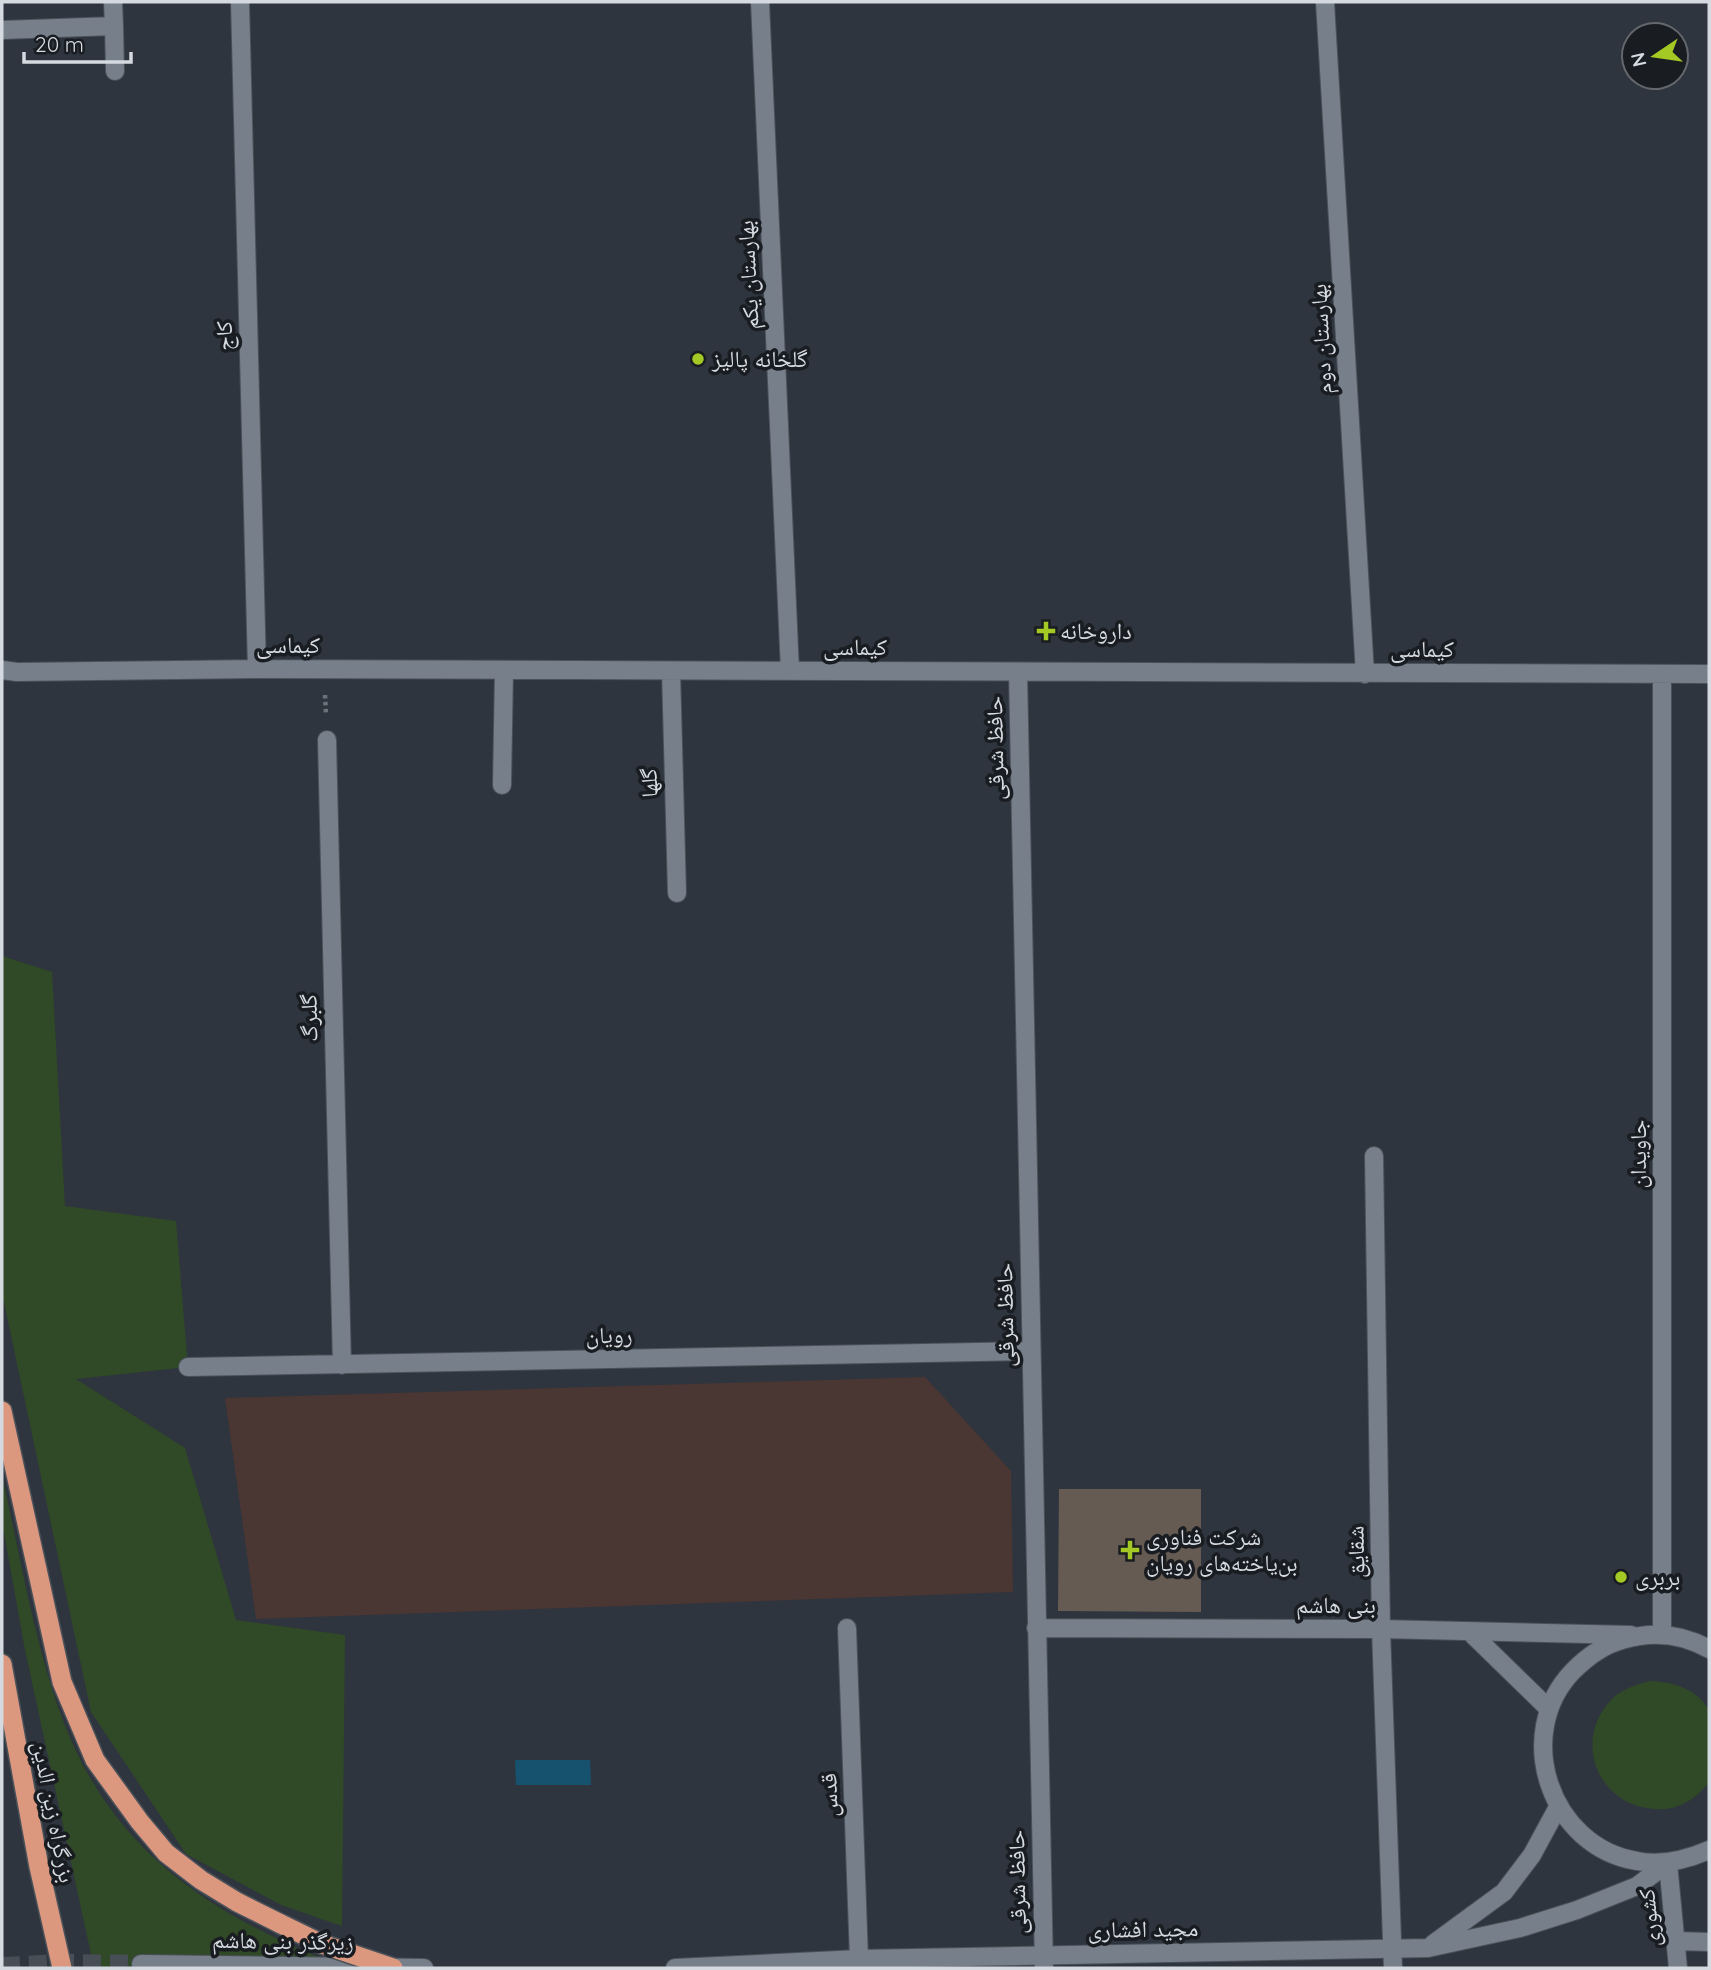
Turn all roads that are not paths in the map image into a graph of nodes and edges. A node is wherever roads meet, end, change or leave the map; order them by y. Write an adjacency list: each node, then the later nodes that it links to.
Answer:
1 (113, 2): 5 (street)
2 (240, 2): 8 (street, کاج)
3 (760, 2): 12 (street, بهارستان یکم)
4 (1325, 2): 14 (street, بهارستان دوم)
5 (114, 26): 6 (street); 7 (street)
6 (2, 30)
7 (115, 71)
8 (257, 669): 9 (street, کیماسی); 10 (street, کیماسی)
9 (2, 670)
10 (504, 670): 11 (street, کیماسی); 18 (street)
11 (671, 671): 12 (street, کیماسی); 19 (street, گلها)
12 (790, 671): 13 (street, کیماسی)
13 (1018, 672): 14 (street, کیماسی); 21 (street, حافظ شرقی)
14 (1366, 674): 15 (street, کیماسی)
15 (1662, 674): 16 (street, کیماسی); 29 (street, جاویدان)
16 (1709, 674)
17 (327, 740): 22 (street, گلبرگ)
18 (502, 785)
19 (677, 893)
20 (1374, 1156): 27 (street, شقایق)
21 (1031, 1351): 22 (street, رویان); 25 (street, حافظ شرقی)
22 (342, 1365): 23 (street, رویان)
23 (188, 1367)
24 (2, 1411): 45 (highway, bridge)
25 (1036, 1628): 27 (street, بنی هاشم); 42 (street, حافظ شرقی)
26 (847, 1629): 41 (street, قدس)
27 (1381, 1629): 28 (street, بنی هاشم); 39 (street, شقایق)
28 (1470, 1632): 30 (street, بنی هاشم); 33 (street)
29 (1662, 1634): 30 (street); 31 (street)
30 (1637, 1636): 33 (street)
31 (1704, 1643)
32 (2, 1664): 44 (highway, بزرگراه زین الدین)
33 (1549, 1709): 34 (street)
34 (1558, 1807): 36 (street); 40 (street)
35 (1709, 1850): 36 (street)
36 (1668, 1863): 37 (street, کشوری); 40 (street)
37 (1676, 1941): 38 (street); 49 (street, کشوری)
38 (1709, 1942)
39 (1392, 1948): 40 (street, مجید افشاری); 42 (street, مجید افشاری); 48 (street, شقایق)
40 (1428, 1948)
41 (859, 1959): 42 (street, مجید افشاری); 47 (street)
42 (1043, 1962)
43 (141, 1964): 46 (street, زیرگذر بنی هاشم)
44 (62, 1968)
45 (393, 1968)
46 (424, 1968)
47 (675, 1968)
48 (1393, 1968)
49 (1678, 1968)

